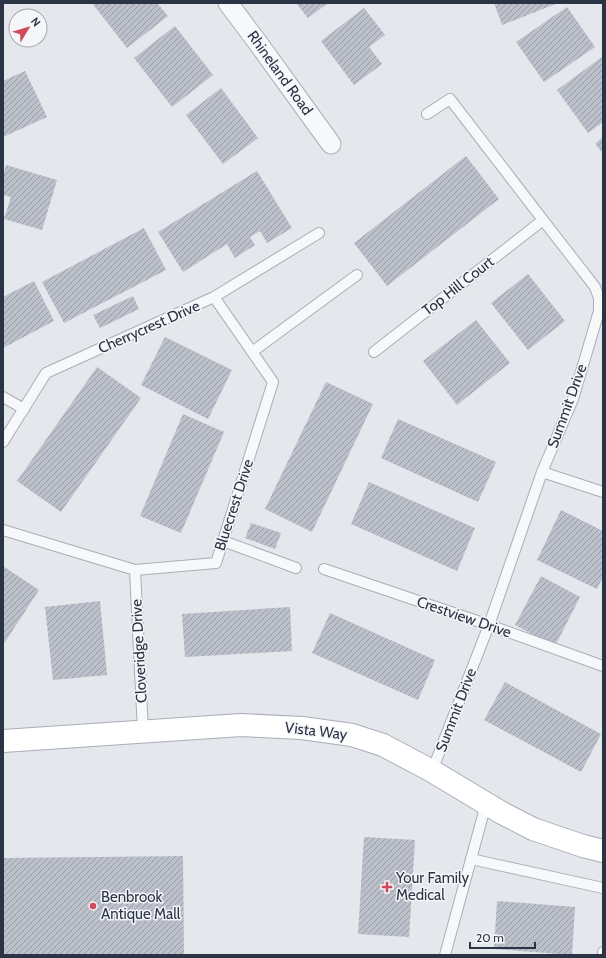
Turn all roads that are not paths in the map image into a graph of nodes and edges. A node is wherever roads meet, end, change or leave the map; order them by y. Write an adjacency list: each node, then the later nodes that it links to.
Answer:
1 (228, 3): 3 (street, Rhineland Road)
2 (427, 114): 4 (lane, Summit Drive)
3 (331, 144)
4 (543, 220): 9 (lane, Top Hill Court); 13 (lane, Summit Drive)
5 (319, 233): 7 (lane, Cherrycrest Drive)
6 (357, 275): 8 (lane)
7 (214, 297): 8 (lane, Bluecrest Drive); 11 (lane, Cherrycrest Drive)
8 (252, 352): 16 (lane, Bluecrest Drive)
9 (374, 352)
10 (3, 397): 11 (lane)
11 (24, 409): 12 (lane, Cherrycrest Drive)
12 (3, 442)
13 (542, 472): 14 (lane); 20 (lane, Summit Drive)
14 (603, 492)
15 (3, 530): 18 (lane, Bluecrest Drive)
16 (223, 541): 17 (lane); 18 (lane, Bluecrest Drive)
17 (296, 568)
18 (134, 570): 22 (lane, Cloveridge Drive)
19 (324, 570): 20 (lane, Crestview Drive)
20 (489, 625): 21 (lane, Crestview Drive); 24 (lane, Summit Drive)
21 (603, 666)
22 (143, 731): 23 (street, Vista Way); 24 (street, Vista Way)
23 (3, 741)
24 (432, 771): 25 (street, Vista Way)
25 (486, 804): 26 (street, Vista Way); 27 (lane)
26 (603, 851)
27 (471, 859): 28 (lane); 29 (lane)
28 (603, 888)
29 (445, 955)

